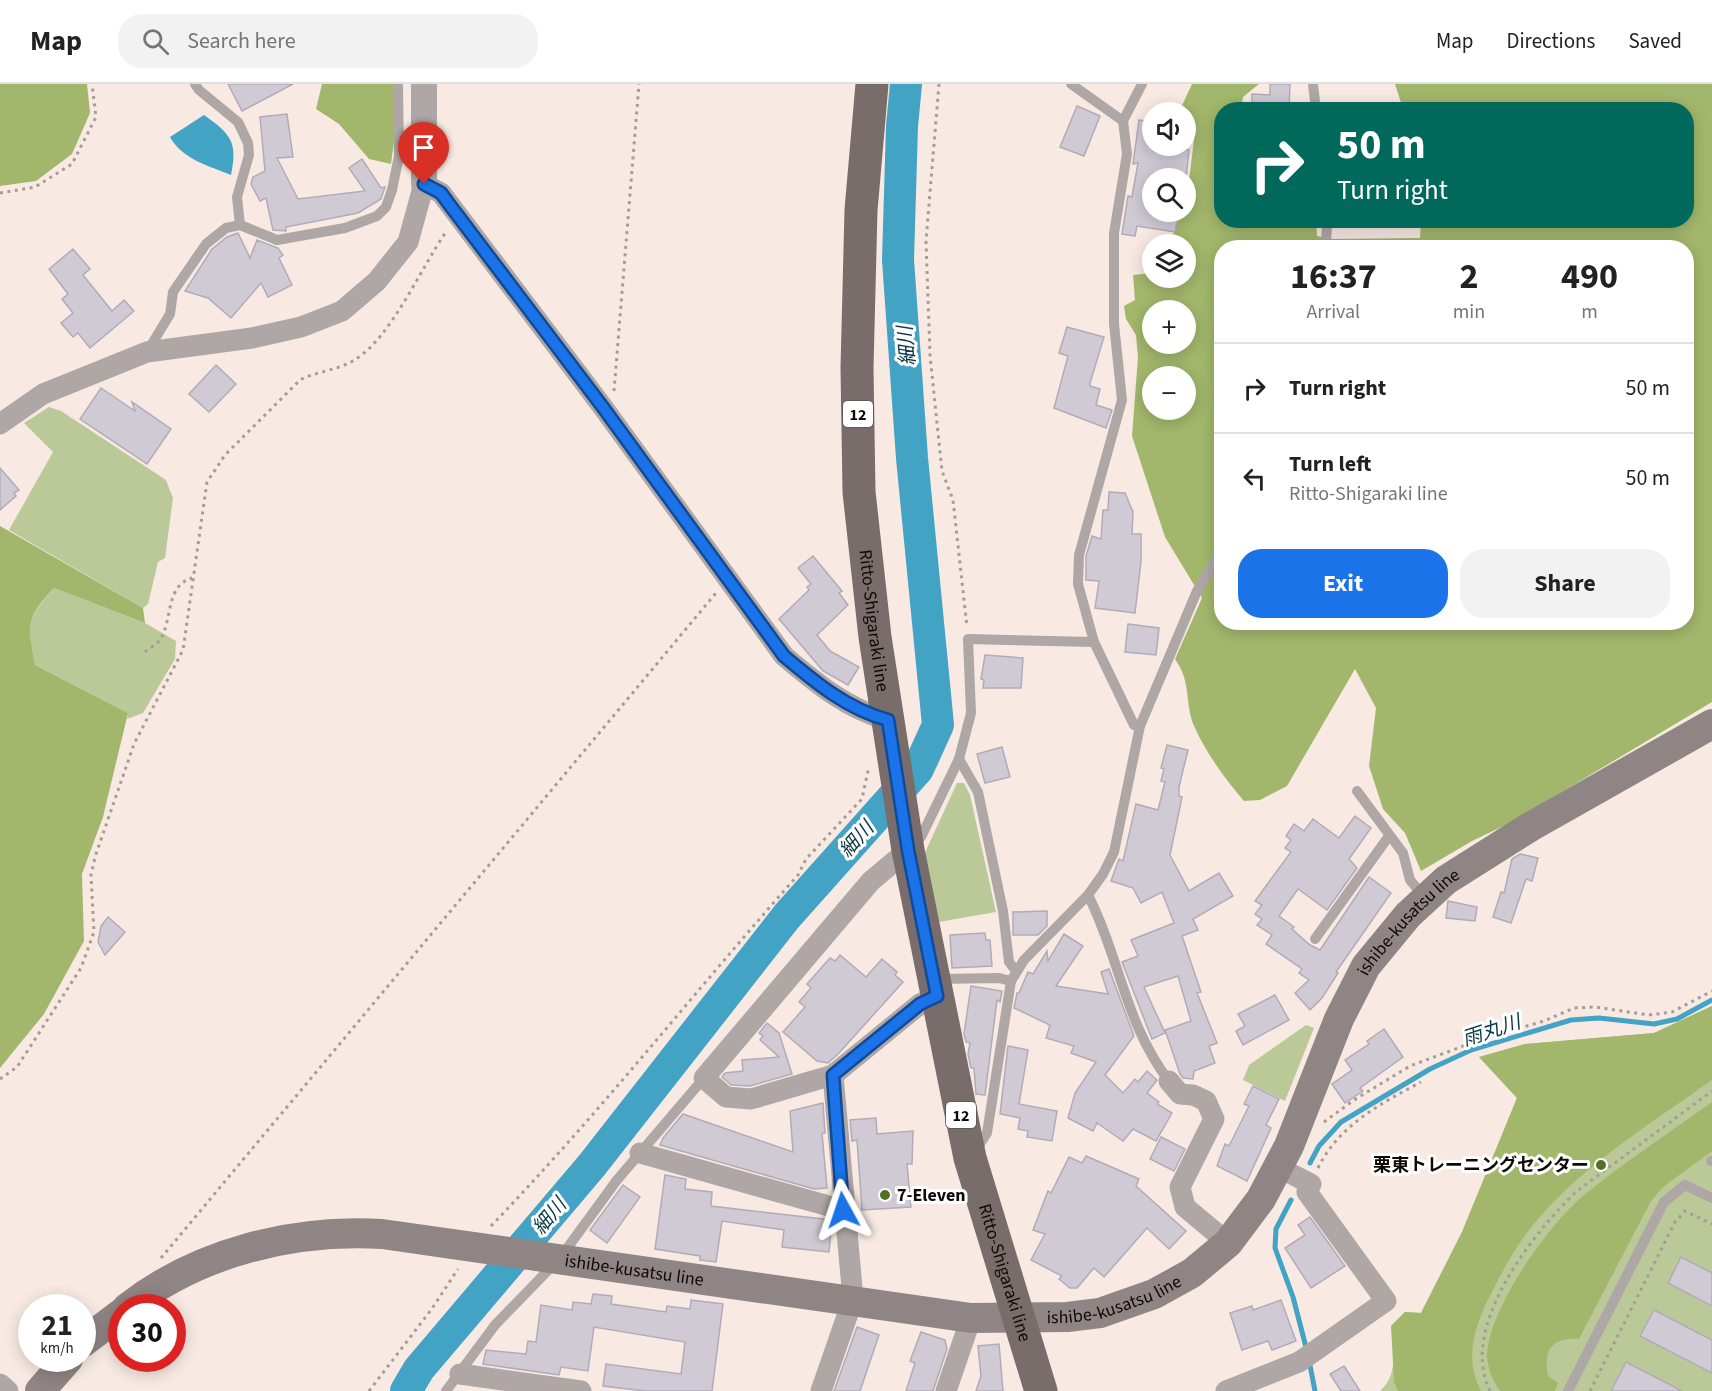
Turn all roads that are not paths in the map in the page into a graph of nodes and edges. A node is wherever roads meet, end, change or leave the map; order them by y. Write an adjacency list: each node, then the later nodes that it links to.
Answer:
1 (195, 84): 11 (lane)
2 (398, 84): 11 (lane)
3 (423, 84): 10 (street)
4 (872, 84): 18 (main road, Ritto-Shigaraki line / 12)
5 (1071, 84): 9 (lane)
6 (1142, 84): 9 (lane)
7 (1313, 84): 8 (lane)
8 (1315, 102)
9 (1123, 121): 15 (lane)
10 (424, 184): 12 (street); 18 (street)
11 (240, 225): 12 (lane)
12 (147, 352): 13 (street)
13 (0, 424)
14 (1214, 563): 17 (lane)
15 (1094, 642): 17 (lane); 19 (lane)
16 (1712, 724): 24 (main road, ishibe-kusatsu line)
17 (1140, 726): 23 (lane)
18 (883, 740): 22 (main road, Ritto-Shigaraki line / 12)
19 (959, 759): 22 (lane); 26 (lane)
20 (1357, 791): 21 (lane)
21 (1389, 836): 24 (lane); 25 (lane)
22 (907, 842): 27 (main road, Ritto-Shigaraki line / 12); 29 (street)
23 (1088, 895): 26 (lane); 30 (lane)
24 (1425, 899): 33 (main road, ishibe-kusatsu line)
25 (1315, 939)
26 (1014, 976): 27 (lane); 32 (lane)
27 (935, 987): 28 (street); 32 (main road, Ritto-Shigaraki line / 12)
28 (833, 1075): 29 (street); 35 (street)
29 (704, 1078): 31 (lane)
30 (1169, 1081): 36 (street)
31 (640, 1154): 35 (street); 37 (lane)
32 (970, 1158): 41 (main road, Ritto-Shigaraki line / 12)
33 (1278, 1167): 36 (main road, ishibe-kusatsu line); 54 (street)
34 (1712, 1197): 55 (lane)
35 (843, 1210): 39 (street)
36 (1228, 1244): 41 (main road, ishibe-kusatsu line)
37 (556, 1258): 38 (main road, ishibe-kusatsu line); 39 (main road, ishibe-kusatsu line); 45 (lane)
38 (146, 1294)
39 (853, 1299): 40 (main road, ishibe-kusatsu line); 51 (street)
40 (971, 1318): 41 (main road, ishibe-kusatsu line); 52 (street)
41 (1018, 1318): 53 (main road, Ritto-Shigaraki line / 12)
42 (108, 1323): 43 (main road)
43 (96, 1332)
44 (57, 1372): 48 (main road)
45 (460, 1374): 49 (lane); 50 (street)
46 (0, 1384): 47 (street)
47 (8, 1391)
48 (40, 1391)
49 (446, 1391)
50 (581, 1391)
51 (821, 1391)
52 (946, 1391)
53 (1041, 1391)
54 (1226, 1391)
55 (1568, 1391)

